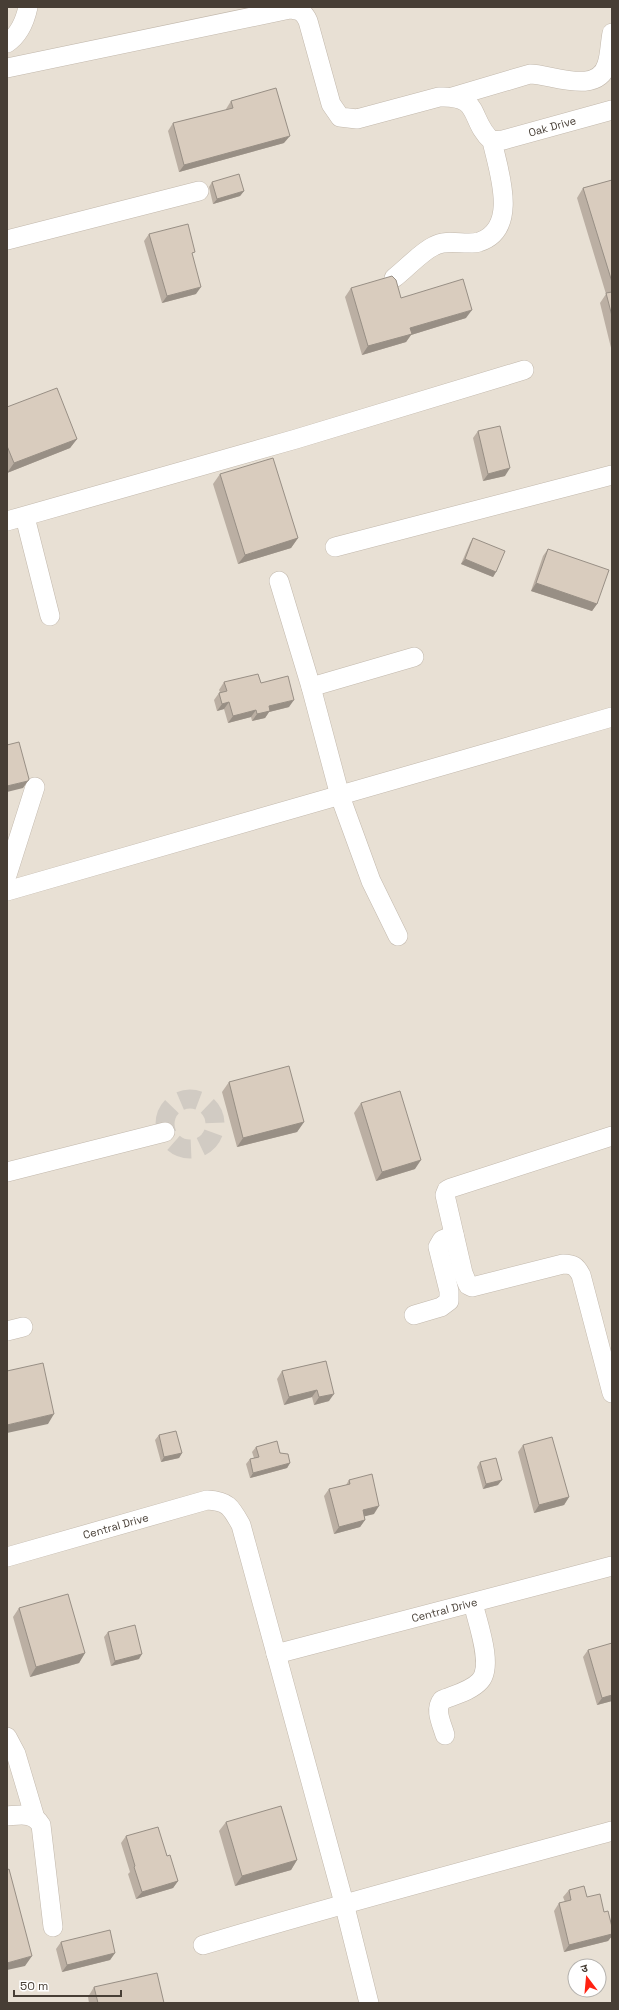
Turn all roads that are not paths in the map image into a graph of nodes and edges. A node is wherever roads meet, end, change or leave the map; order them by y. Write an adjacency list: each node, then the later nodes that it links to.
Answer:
1 (28, 7): 4 (street)
2 (304, 9): 5 (street); 6 (street)
3 (612, 33): 6 (street)
4 (7, 43)
5 (7, 68)
6 (452, 97): 8 (street)
7 (612, 110): 8 (street, Oak Drive)
8 (492, 141): 11 (street)
9 (199, 191): 10 (street)
10 (7, 240)
11 (394, 278)
12 (524, 370): 14 (street)
13 (612, 475): 15 (street)
14 (16, 519): 17 (street)
15 (335, 547)
16 (279, 581): 19 (street)
17 (50, 616)
18 (414, 657): 19 (street)
19 (310, 688): 22 (street)
20 (612, 717): 22 (street)
21 (35, 787): 23 (street)
22 (340, 796): 24 (street); 25 (street)
23 (7, 875)
24 (7, 891)
25 (398, 936)
26 (166, 1132): 28 (street)
27 (612, 1136): 29 (street)
28 (7, 1172)
29 (454, 1235): 30 (street); 31 (street)
30 (414, 1315)
31 (612, 1392)
32 (7, 1556): 35 (street, Central Drive)
33 (612, 1566): 34 (street, Central Drive)
34 (473, 1603): 35 (street, Central Drive); 36 (street)
35 (276, 1654): 41 (street)
36 (444, 1735)
37 (7, 1737): 39 (street)
38 (7, 1816): 39 (street)
39 (35, 1818): 42 (street)
40 (612, 1831): 41 (street)
41 (344, 1903): 43 (street); 44 (street)
42 (53, 1927)
43 (203, 1944)
44 (369, 2003)

